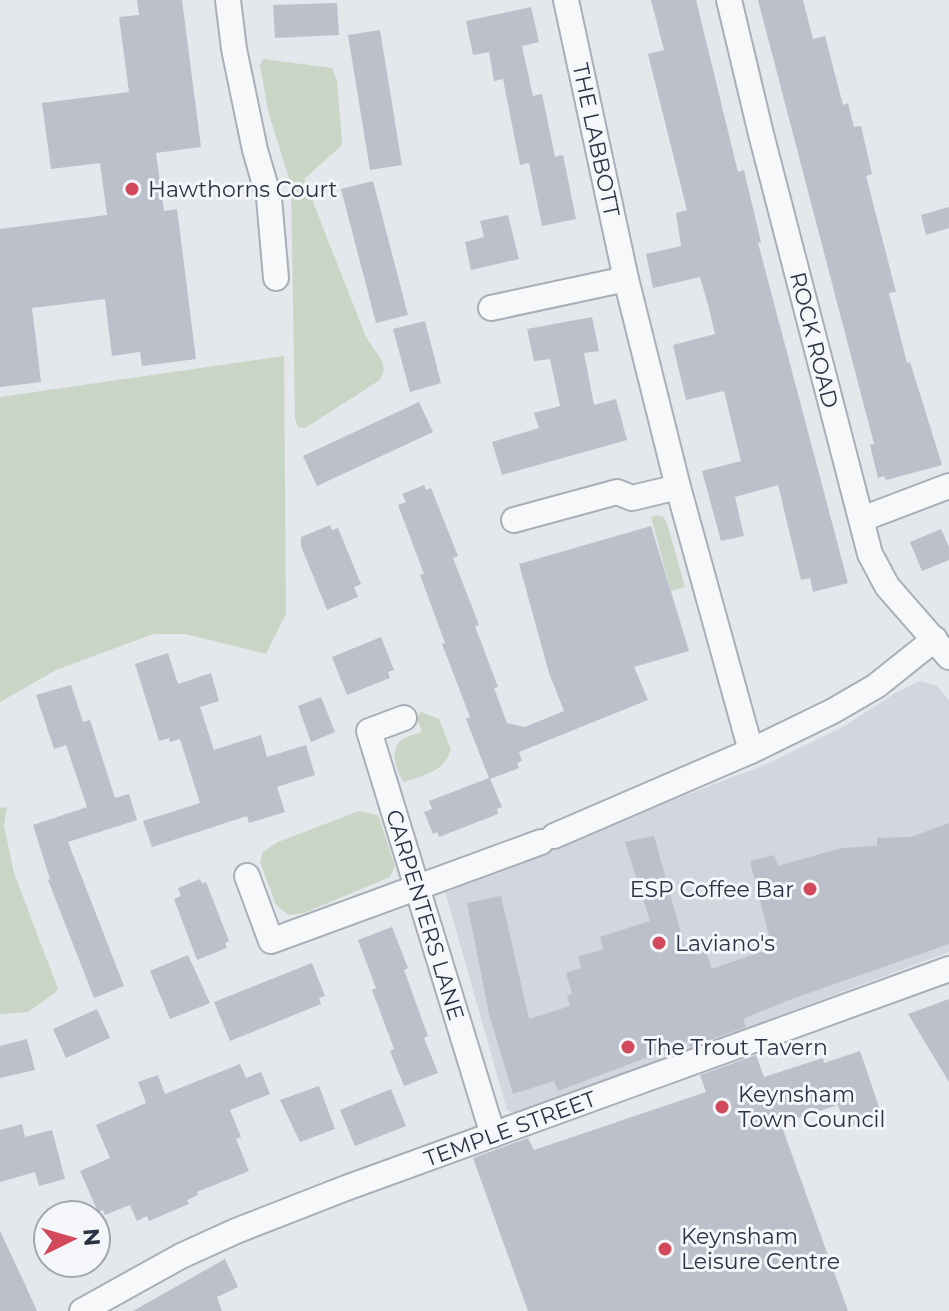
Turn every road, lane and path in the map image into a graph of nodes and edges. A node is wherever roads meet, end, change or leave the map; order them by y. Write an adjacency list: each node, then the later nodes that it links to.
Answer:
1 (228, 0): 4 (street)
2 (566, 0): 5 (street, THE LABBOTT)
3 (729, 0): 9 (street, ROCK ROAD)
4 (276, 278)
5 (626, 279): 6 (street); 8 (street, THE LABBOTT)
6 (491, 308)
7 (949, 486): 9 (street)
8 (678, 487): 10 (street); 13 (street, THE LABBOTT)
9 (862, 519): 11 (street, ROCK ROAD)
10 (514, 520)
11 (942, 648): 13 (street)
12 (404, 718): 15 (street, CARPENTERS LANE)
13 (751, 751): 15 (street)
14 (247, 876): 15 (street)
15 (416, 889): 17 (street, CARPENTERS LANE)
16 (949, 969): 17 (street, TEMPLE STREET)
17 (493, 1135): 18 (street, TEMPLE STREET)
18 (82, 1311)

